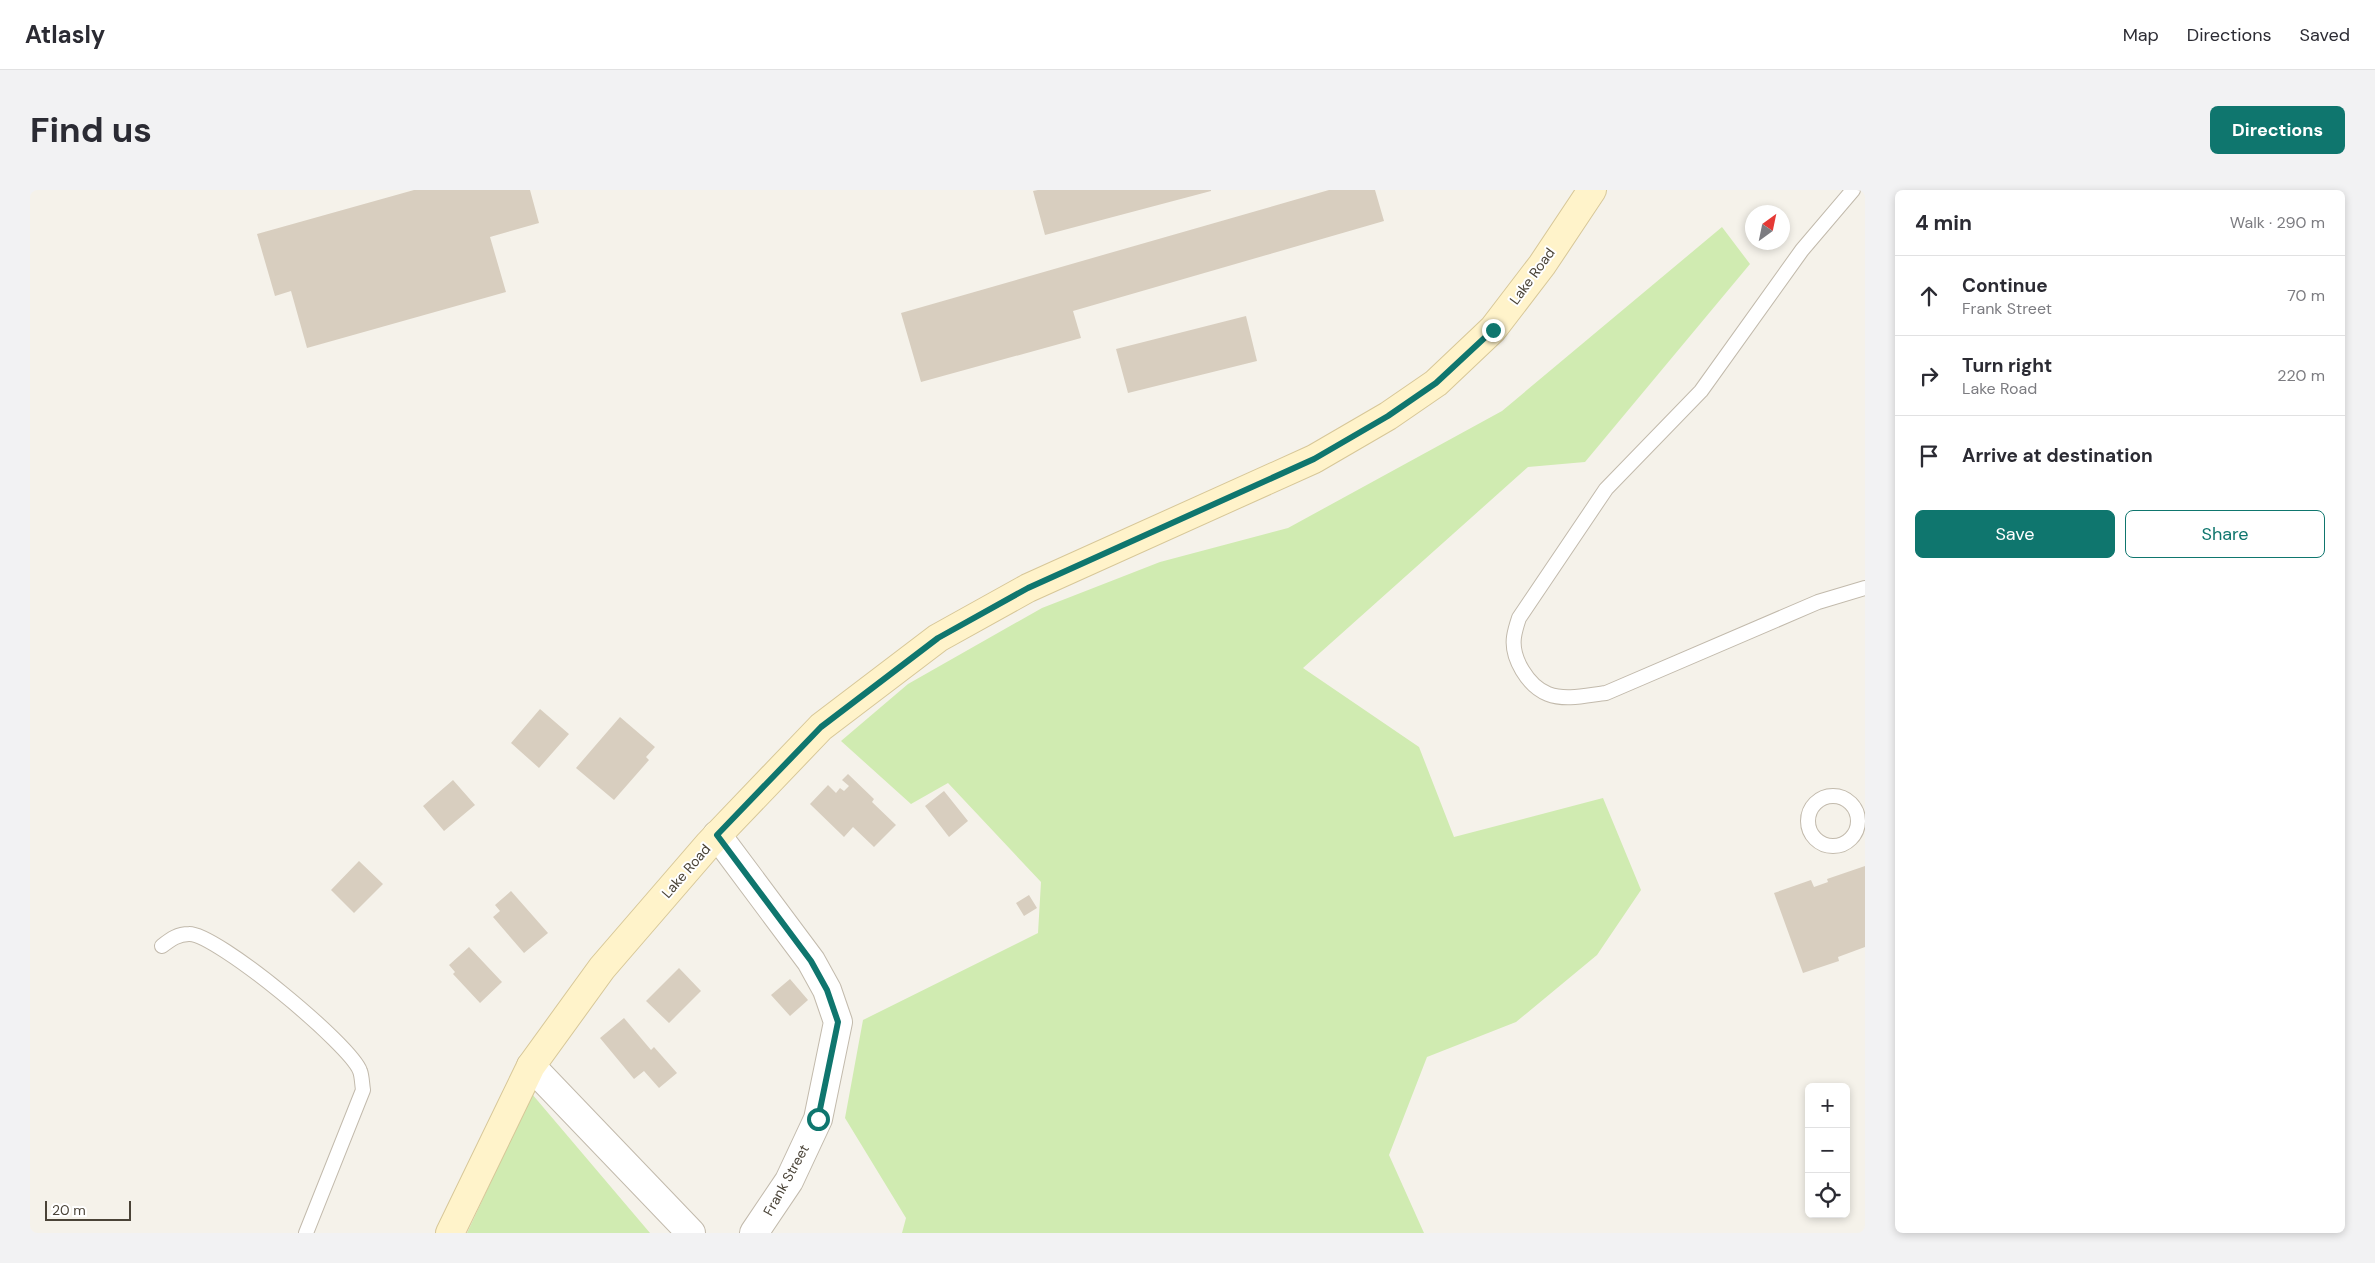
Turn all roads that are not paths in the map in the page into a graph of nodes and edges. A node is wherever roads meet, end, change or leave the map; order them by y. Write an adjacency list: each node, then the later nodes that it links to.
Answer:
1 (1592, 190): 4 (street, Lake Road)
2 (1853, 190): 3 (lane)
3 (1865, 588)
4 (717, 835): 6 (street, Lake Road); 10 (street, Frank Street)
5 (162, 946): 7 (lane)
6 (531, 1066): 8 (street, Lake Road); 9 (street)
7 (306, 1233)
8 (450, 1233)
9 (691, 1233)
10 (754, 1233)

